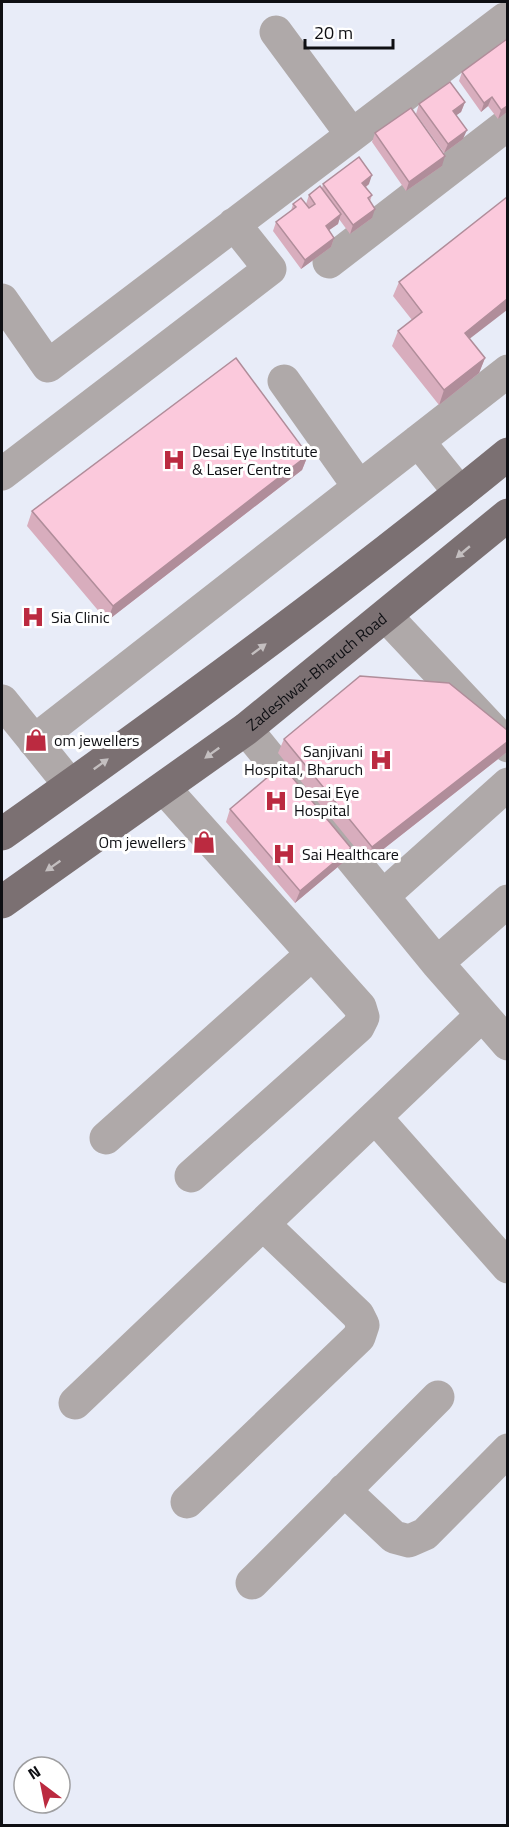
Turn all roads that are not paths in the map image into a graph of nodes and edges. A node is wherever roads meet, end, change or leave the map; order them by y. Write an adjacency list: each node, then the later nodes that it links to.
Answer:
1 (505, 20): 4 (street)
2 (276, 32): 4 (street)
3 (507, 124): 6 (street)
4 (352, 135): 5 (street)
5 (234, 224): 7 (street); 12 (street)
6 (328, 262)
7 (2, 300)
8 (507, 371): 10 (street)
9 (284, 381): 13 (street)
10 (418, 441): 13 (street); 14 (street)
11 (507, 454): 14 (main road)
12 (2, 474)
13 (359, 487): 19 (street)
14 (460, 493): 22 (main road, one-way to 14)
15 (507, 515): 16 (main road, Zadeshwar-Bharuch Road, one-way to 16)
16 (386, 616): 18 (main road, Zadeshwar-Bharuch Road); 20 (street)
17 (2, 702): 19 (street)
18 (246, 729): 23 (main road, Zadeshwar-Bharuch Road, one-way to 23); 25 (street)
19 (34, 741): 22 (street)
20 (507, 746)
21 (507, 784): 25 (street)
22 (70, 785): 24 (main road)
23 (164, 788): 27 (main road, Zadeshwar-Bharuch Road, one-way to 27); 28 (street)
24 (2, 834)
25 (384, 895): 29 (street)
26 (507, 901): 29 (street)
27 (2, 902)
28 (312, 954): 33 (street); 34 (street)
29 (437, 963): 30 (street)
30 (482, 1015): 31 (street); 32 (street)
31 (506, 1040)
32 (375, 1117): 35 (street); 36 (street)
33 (106, 1138)
34 (190, 1176)
35 (263, 1224): 38 (street); 41 (street)
36 (507, 1267)
37 (438, 1397): 40 (street)
38 (75, 1403)
39 (507, 1450): 40 (street)
40 (344, 1490): 42 (street)
41 (187, 1502)
42 (252, 1583)

